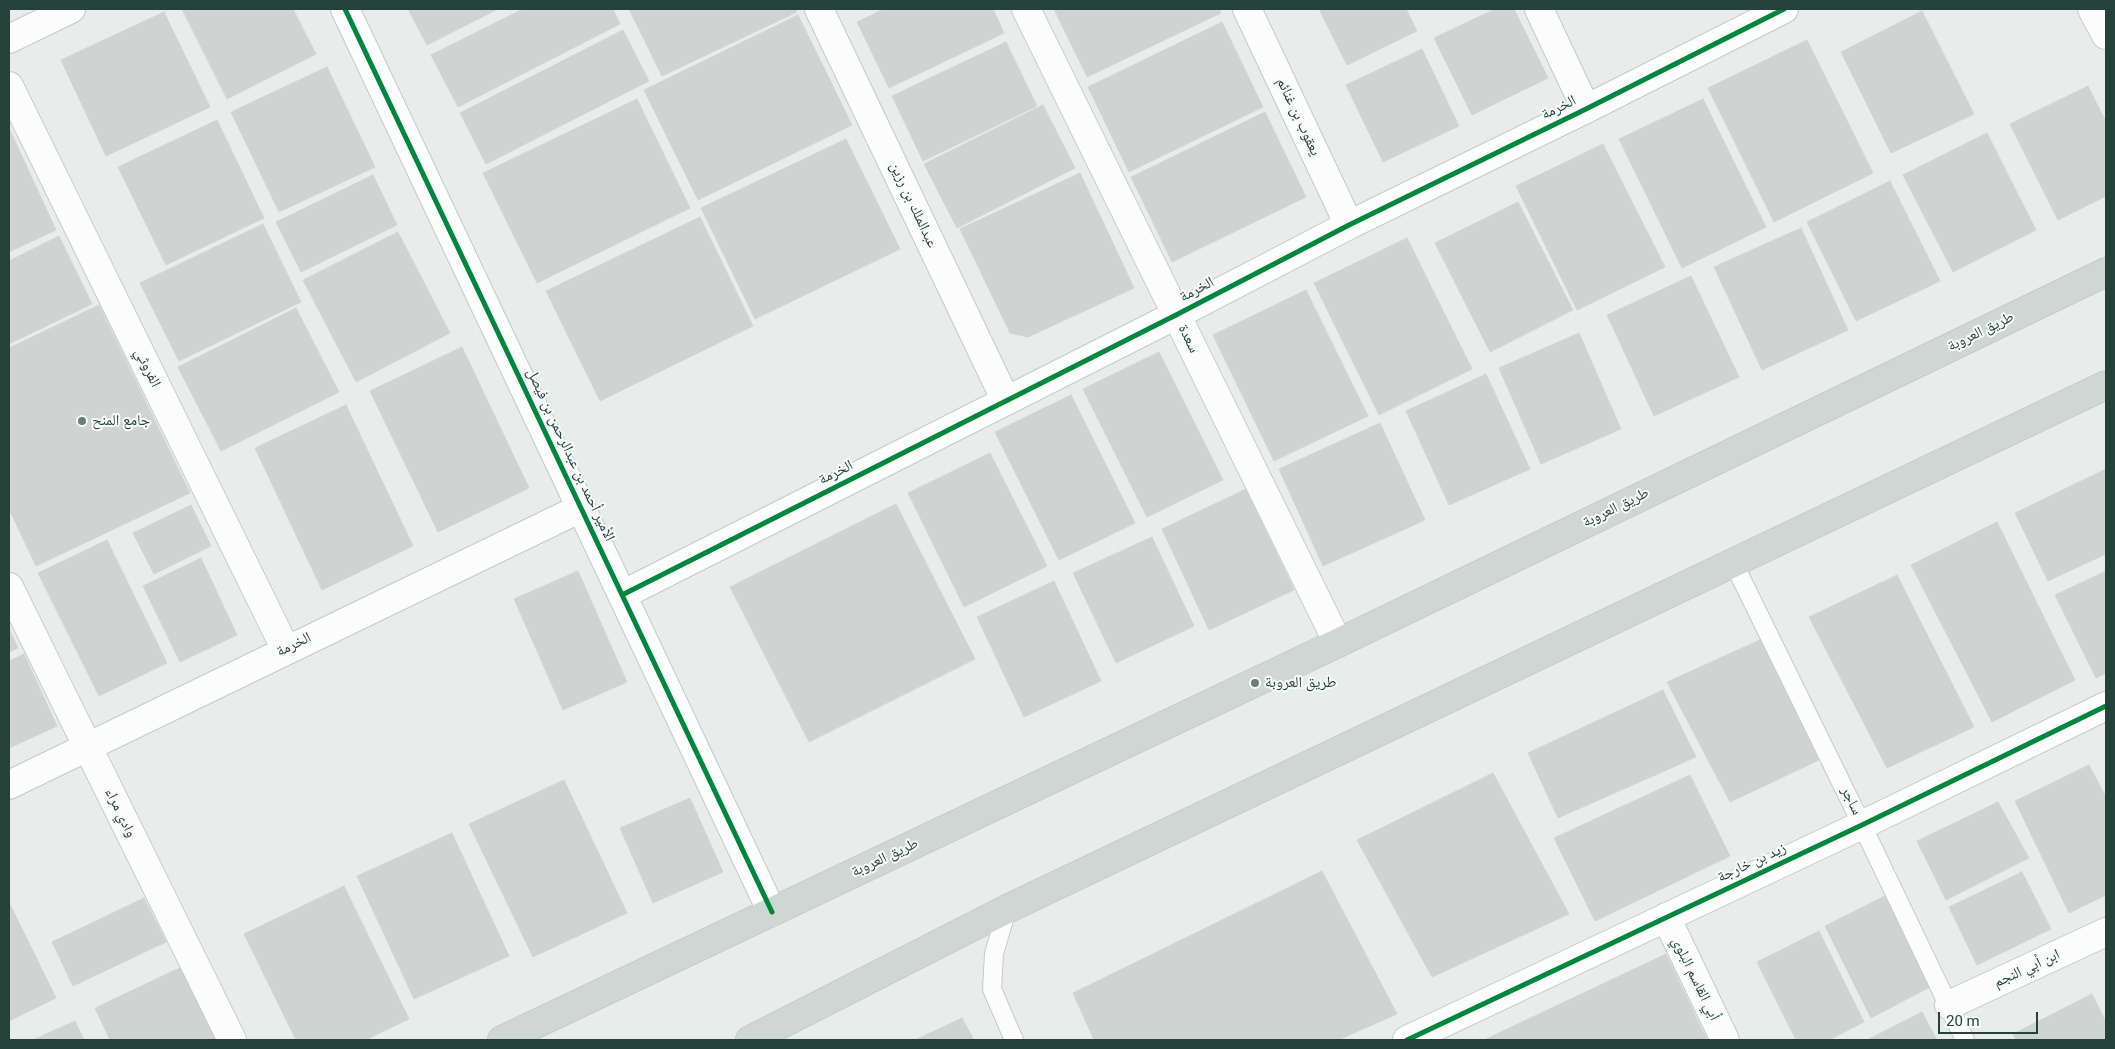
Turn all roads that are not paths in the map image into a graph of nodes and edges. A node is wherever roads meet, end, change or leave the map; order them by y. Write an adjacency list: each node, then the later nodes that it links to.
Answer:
1 (71, 9): 10 (street)
2 (344, 9): 18 (street, الأمير أحمد بن عبدالرحمن بن فيصل)
3 (819, 9): 17 (street, عبدالملك بن رزين)
4 (1026, 9): 15 (street, سعدة)
5 (1247, 9): 13 (street, يعقوب بن غنائم)
6 (1539, 9): 12 (street)
7 (1784, 9): 12 (street, الخرمة)
8 (2092, 9): 9 (street)
9 (2106, 36)
10 (9, 40)
11 (9, 86): 23 (street, الفروثي)
12 (1586, 108): 13 (street, الخرمة)
13 (1349, 225): 15 (street, الخرمة)
14 (2106, 272): 22 (main road, طريق العروبة)
15 (1176, 315): 17 (street, الخرمة); 22 (street, سعدة)
16 (2106, 385): 19 (main road)
17 (1006, 401): 21 (street, الخرمة)
18 (581, 508): 21 (street, الأمير أحمد بن عبدالرحمن بن فيصل); 23 (street, الخرمة)
19 (1734, 564): 27 (lane, ساجر); 28 (main road)
20 (9, 587): 25 (street, وادي مراء)
21 (622, 595): 29 (street, الأمير أحمد بن عبدالرحمن بن فيصل)
22 (1338, 643): 29 (main road, طريق العروبة)
23 (286, 650): 25 (street, الخرمة)
24 (2106, 706): 27 (street, زيد بن خارجة)
25 (87, 746): 26 (street, الخرمة); 33 (street, وادي مراء)
26 (9, 785)
27 (1862, 824): 30 (street, زيد بن خارجة); 32 (lane, ساجر)
28 (1006, 909): 35 (main road); 36 (lane)
29 (772, 912): 34 (main road, طريق العروبة)
30 (1666, 917): 37 (street, زيد بن خارجة); 38 (street, أبي القاسم البلوي)
31 (2106, 932): 32 (street, ابن أبي النجم)
32 (1949, 1005): 39 (lane, ساجر)
33 (232, 1040)
34 (502, 1040)
35 (750, 1040)
36 (1014, 1040)
37 (1407, 1040)
38 (1724, 1040)
39 (1965, 1040)

